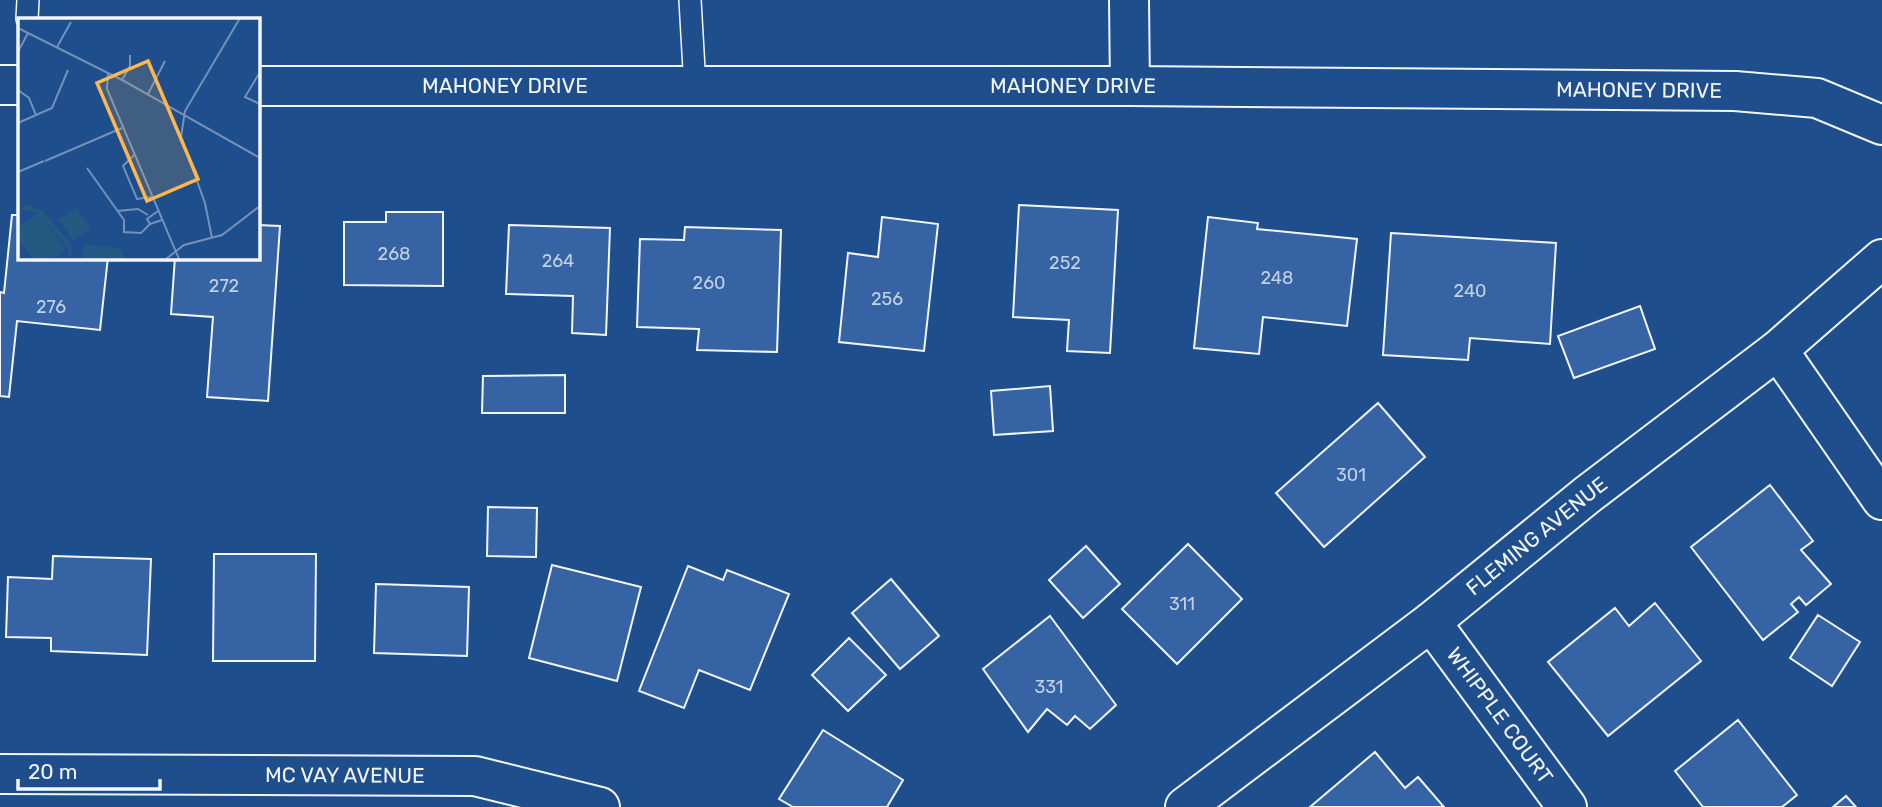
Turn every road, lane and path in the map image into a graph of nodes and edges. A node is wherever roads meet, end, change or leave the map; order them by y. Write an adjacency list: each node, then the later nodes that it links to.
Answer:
1 (28, 0): 4 (lane)
2 (690, 0): 9 (lane)
3 (1129, 0): 8 (street)
4 (27, 18)
5 (0, 85): 6 (street)
6 (18, 85)
7 (259, 86): 9 (street, MAHONEY DRIVE)
8 (1130, 86): 9 (street, MAHONEY DRIVE); 10 (street, MAHONEY DRIVE)
9 (695, 87)
10 (1882, 125)
11 (1882, 259): 12 (street, FLEMING AVENUE)
12 (1778, 350): 13 (street); 14 (street, FLEMING AVENUE)
13 (1882, 500)
14 (1431, 622): 17 (street, FLEMING AVENUE); 18 (street, WHIPPLE COURT)
15 (0, 774): 16 (street, MC VAY AVENUE)
16 (600, 807)
17 (1185, 807)
18 (1567, 807)

